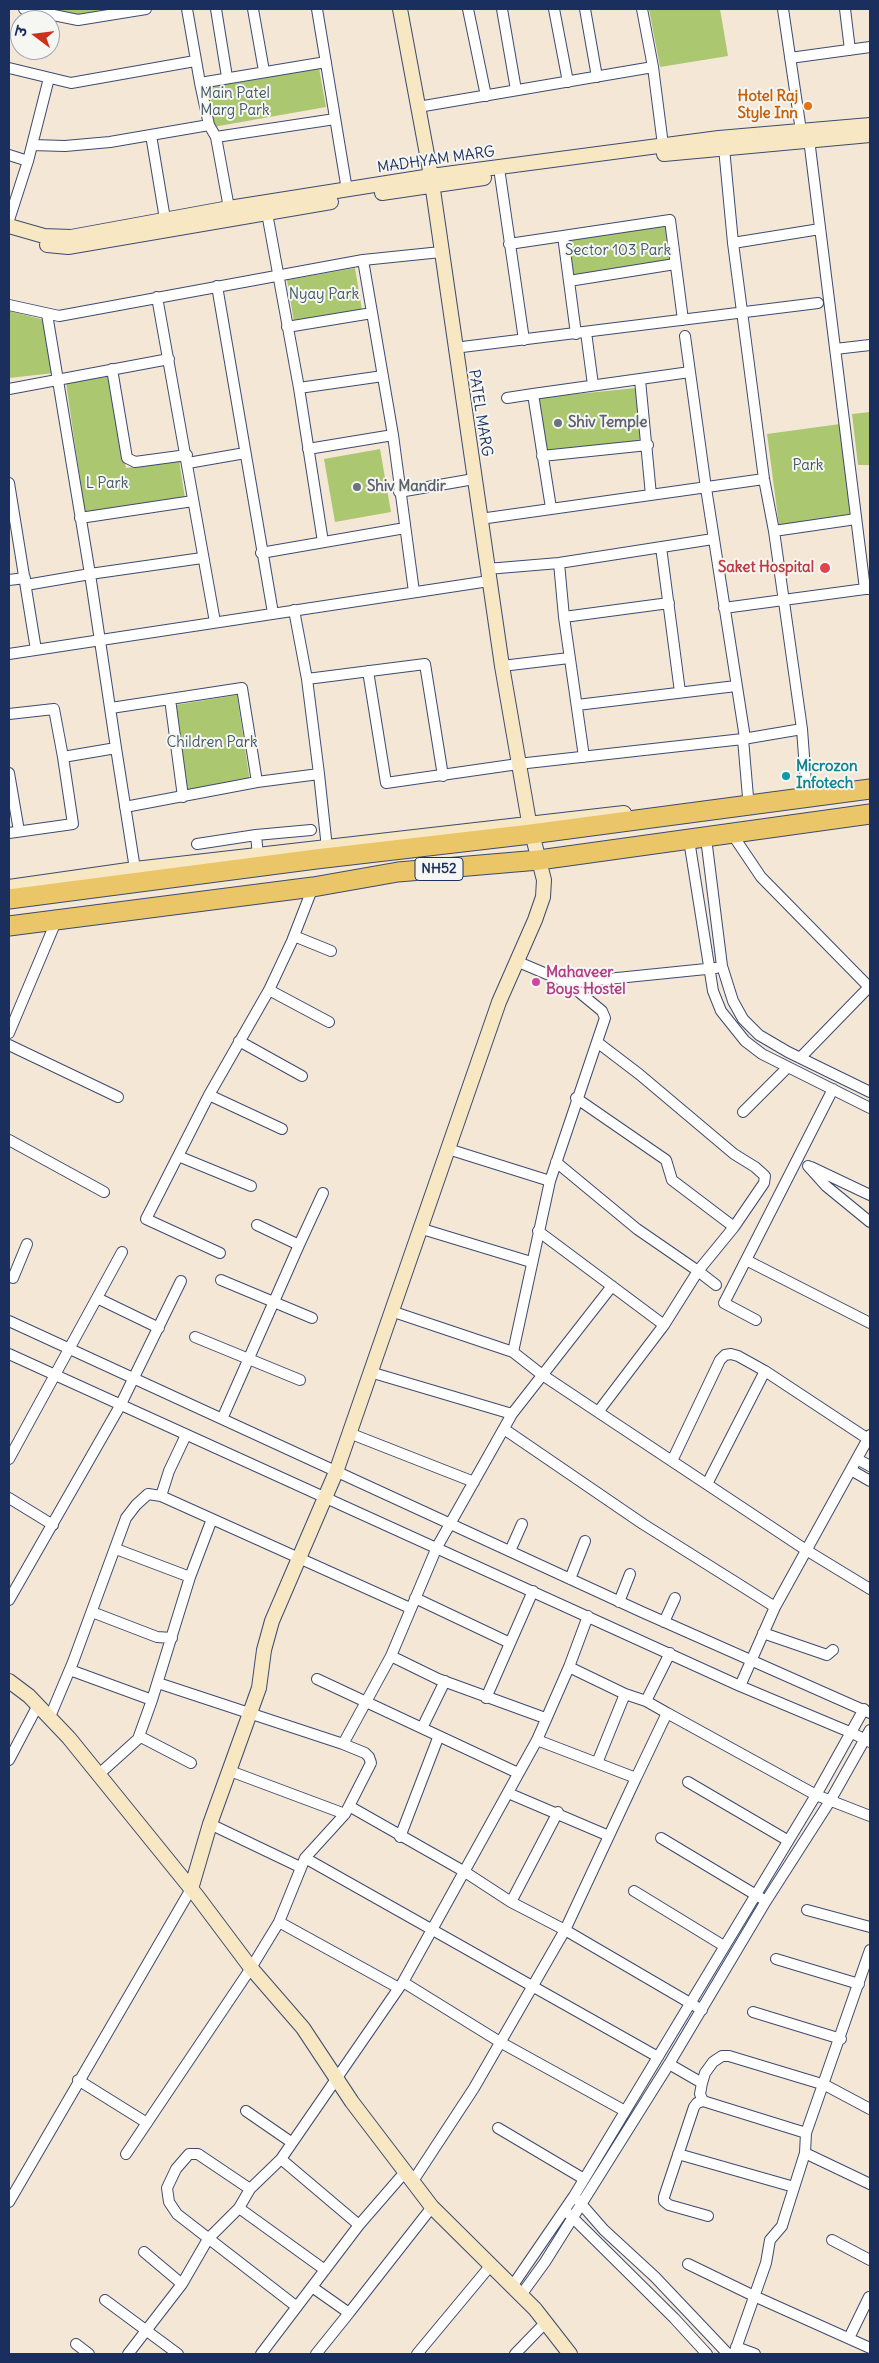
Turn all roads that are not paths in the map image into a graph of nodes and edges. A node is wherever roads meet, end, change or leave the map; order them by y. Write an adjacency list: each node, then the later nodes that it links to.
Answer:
1 (146, 9): 14 (street)
2 (187, 9): 19 (street)
3 (216, 9): 24 (street)
4 (253, 9): 23 (street)
5 (317, 9): 20 (street)
6 (400, 9): 31 (street, PATEL MARG)
7 (468, 9): 30 (street)
8 (502, 9): 29 (street)
9 (554, 9): 27 (street)
10 (584, 9): 25 (street)
11 (642, 9): 21 (street)
12 (783, 9): 18 (street)
13 (845, 9): 17 (street)
14 (124, 11): 15 (street)
15 (60, 16)
16 (870, 47): 17 (street)
17 (850, 50): 18 (street)
18 (790, 58): 36 (street)
19 (195, 61): 26 (street); 28 (street)
20 (326, 62): 23 (street); 32 (street)
21 (653, 67): 25 (street); 40 (street)
22 (9, 68): 26 (street)
23 (264, 71): 24 (street)
24 (227, 77): 28 (street)
25 (597, 77): 27 (street)
26 (49, 78): 39 (street)
27 (568, 82): 29 (street)
28 (200, 83): 33 (street)
29 (516, 90): 30 (street)
30 (486, 96): 31 (street)
31 (418, 107): 45 (street, PATEL MARG)
32 (335, 119): 38 (street); 46 (street)
33 (209, 125): 35 (street); 38 (street)
34 (870, 125): 36 (street, MADHYAM MARG)
35 (151, 135): 39 (street); 49 (street)
36 (805, 135): 37 (street, MADHYAM MARG); 40 (street, MADHYAM MARG); 41 (street, MADHYAM MARG); 52 (street)
37 (870, 135)
38 (216, 137): 47 (street)
39 (32, 145): 43 (street)
40 (663, 145): 45 (street, MADHYAM MARG)
41 (724, 148): 44 (street, MADHYAM MARG); 55 (street)
42 (9, 155): 43 (street)
43 (28, 161): 50 (street)
44 (500, 175): 45 (street, MADHYAM MARG); 56 (street)
45 (431, 181): 46 (street, MADHYAM MARG); 48 (street, MADHYAM MARG); 57 (street, PATEL MARG)
46 (347, 190): 47 (street, MADHYAM MARG)
47 (229, 208): 49 (street, MADHYAM MARG)
48 (267, 213): 53 (street, MADHYAM MARG); 60 (street)
49 (165, 219): 51 (street, MADHYAM MARG)
50 (9, 220)
51 (9, 226)
52 (820, 229): 55 (street); 76 (street)
53 (9, 236)
54 (563, 236): 56 (street); 59 (street); 61 (street)
55 (733, 243): 66 (street)
56 (510, 244): 73 (street)
57 (441, 252): 58 (street); 75 (street, PATEL MARG)
58 (363, 260): 60 (street); 67 (street)
59 (675, 264): 61 (street); 69 (street)
60 (278, 275): 62 (street); 70 (street)
61 (569, 281): 71 (street)
62 (217, 286): 63 (street); 91 (street)
63 (157, 297): 68 (street); 77 (street)
64 (818, 303): 66 (street)
65 (9, 305): 68 (street)
66 (743, 311): 69 (street); 95 (street)
67 (372, 313): 70 (street); 80 (street)
68 (47, 314): 81 (street)
69 (684, 320): 71 (street)
70 (287, 328): 84 (street)
71 (581, 333): 73 (street); 83 (street)
72 (685, 336): 79 (street)
73 (524, 340): 75 (street)
74 (870, 345): 76 (street)
75 (454, 348): 94 (street, PATEL MARG)
76 (835, 349): 104 (street)
77 (169, 359): 78 (street); 93 (street)
78 (112, 369): 81 (street); 93 (street)
79 (690, 372): 82 (street); 97 (street)
80 (383, 376): 84 (street); 88 (street)
81 (58, 379): 85 (street); 103 (street)
82 (640, 380): 83 (street); 89 (street)
83 (593, 385): 86 (street)
84 (298, 388): 90 (street)
85 (9, 389)
86 (533, 394): 87 (street); 92 (street)
87 (507, 398)
88 (393, 435): 90 (street); 98 (street)
89 (648, 445): 92 (street); 99 (street)
90 (308, 449): 109 (street)
91 (245, 453): 93 (street); 111 (street)
92 (542, 456): 102 (street)
93 (187, 459): 100 (street)
94 (474, 479): 98 (street); 105 (street, PATEL MARG)
95 (764, 479): 97 (street); 107 (street)
96 (9, 483): 101 (street)
97 (706, 488): 99 (street); 108 (street)
98 (399, 492): 106 (street)
99 (651, 495): 102 (street)
100 (193, 501): 103 (street); 112 (street)
101 (11, 504): 117 (street)
102 (551, 508): 105 (street)
103 (80, 518): 114 (street)
104 (856, 518): 107 (street); 118 (street)
105 (480, 519): 115 (street, PATEL MARG)
106 (405, 528): 109 (street); 119 (street)
107 (774, 531): 120 (street)
108 (713, 540): 110 (street); 122 (street)
109 (322, 542): 111 (street)
110 (661, 547): 113 (street); 121 (street)
111 (261, 553): 124 (street)
112 (202, 558): 114 (street); 126 (street)
113 (559, 563): 115 (street); 125 (street)
114 (90, 574): 117 (street); 127 (street)
115 (488, 575): 119 (street); 131 (street, PATEL MARG)
116 (9, 580): 117 (street)
117 (25, 581): 128 (street)
118 (868, 589): 120 (street)
119 (414, 592): 123 (street)
120 (783, 601): 122 (street); 140 (street)
121 (669, 603): 125 (street); 135 (street)
122 (724, 608): 134 (street)
123 (294, 610): 124 (street); 133 (street)
124 (273, 613): 126 (street)
125 (564, 618): 130 (street)
126 (215, 622): 127 (street)
127 (101, 640): 128 (street); 138 (street)
128 (36, 650): 129 (street)
129 (9, 654)
130 (569, 658): 131 (street); 137 (street)
131 (502, 666): 145 (street, PATEL MARG)
132 (368, 671): 133 (street); 148 (street); 148 (street)
133 (307, 679): 147 (street)
134 (736, 686): 135 (street); 141 (street)
135 (680, 692): 137 (street)
136 (170, 698): 138 (street); 150 (street); 153 (street)
137 (577, 705): 144 (street)
138 (110, 708): 142 (street)
139 (9, 714): 143 (street)
140 (802, 729): 141 (street); 152 (street)
141 (744, 738): 144 (street); 154 (street)
142 (116, 748): 143 (street); 155 (street)
143 (63, 757): 159 (street)
144 (584, 757): 145 (street)
145 (518, 764): 148 (street); 157 (street, PATEL MARG)
146 (9, 773): 159 (street)
147 (319, 774): 150 (street); 164 (street)
148 (443, 776)
149 (870, 781): 152 (street)
150 (257, 782): 153 (street)
151 (870, 789): 152 (highway, NH52)
152 (807, 794): 154 (street); 157 (highway, NH52)
153 (183, 797): 155 (street)
154 (748, 797): 157 (street)
155 (125, 807): 167 (street)
156 (870, 814): 160 (highway, NH52)
157 (530, 828): 164 (street); 166 (street, PATEL MARG); 170 (highway, NH52)
158 (311, 830): 161 (street)
159 (14, 832)
160 (732, 834): 162 (highway, NH52); 179 (street)
161 (256, 835): 163 (street); 165 (street)
162 (697, 839): 166 (highway, NH52); 176 (street); 177 (street)
163 (198, 844)
164 (327, 848): 165 (street)
165 (258, 856): 167 (street)
166 (539, 860): 169 (highway, NH52); 175 (street, PATEL MARG)
167 (136, 869): 168 (street)
168 (9, 886)
169 (313, 887): 171 (highway, NH52); 173 (street)
170 (9, 900)
171 (57, 919): 172 (highway, NH52); 182 (street)
172 (9, 926)
173 (294, 936): 174 (street); 180 (street)
174 (331, 951)
175 (516, 961): 178 (street); 198 (street, PATEL MARG)
176 (722, 966): 177 (street); 186 (street)
177 (710, 970): 178 (street); 187 (street)
178 (568, 983): 184 (street)
179 (870, 987): 186 (street)
180 (269, 990): 181 (street); 183 (street)
181 (329, 1022)
182 (9, 1033)
183 (240, 1040): 188 (street); 191 (street)
184 (597, 1042): 193 (street); 210 (street)
185 (9, 1045): 192 (street)
186 (800, 1058): 190 (street)
187 (788, 1067): 189 (street); 195 (street)
188 (302, 1076)
189 (833, 1089): 194 (street); 200 (street)
190 (870, 1092)
191 (209, 1095): 196 (street); 199 (street)
192 (118, 1097)
193 (576, 1098): 201 (street); 210 (street)
194 (870, 1108)
195 (742, 1112)
196 (282, 1129)
197 (9, 1140): 205 (street)
198 (448, 1149): 203 (street); 211 (street, PATEL MARG)
199 (178, 1156): 204 (street); 216 (street)
200 (797, 1160): 202 (street); 217 (street)
201 (556, 1162): 203 (street); 219 (street)
202 (808, 1166): 207 (street); 208 (street)
203 (550, 1181): 212 (street)
204 (251, 1186)
205 (104, 1192)
206 (323, 1193): 214 (street)
207 (870, 1195)
208 (870, 1222)
209 (257, 1225): 214 (street)
210 (734, 1227): 219 (street)
211 (419, 1228): 218 (street); 227 (street, PATEL MARG)
212 (538, 1231): 218 (street); 223 (street)
213 (27, 1244): 220 (street)
214 (299, 1245): 226 (street)
215 (122, 1252): 225 (street)
216 (220, 1253)
217 (746, 1260): 229 (street); 231 (street)
218 (531, 1262): 236 (street)
219 (698, 1270): 224 (street); 232 (street)
220 (10, 1280)
221 (221, 1280): 226 (street)
222 (182, 1281): 233 (street)
223 (612, 1286): 232 (street); 241 (street)
224 (716, 1286)
225 (97, 1298): 233 (street); 235 (street)
226 (273, 1303): 228 (street); 238 (street)
227 (390, 1311): 236 (street); 240 (street, PATEL MARG)
228 (312, 1318)
229 (756, 1320)
230 (9, 1321): 235 (street)
231 (870, 1324)
232 (664, 1325): 246 (street)
233 (159, 1328): 243 (street)
234 (195, 1337): 238 (street)
235 (69, 1348): 242 (street); 243 (street)
236 (513, 1352): 241 (street)
237 (9, 1354): 242 (street)
238 (248, 1360): 244 (street); 248 (street)
239 (765, 1371): 252 (street); 255 (street); 261 (street)
240 (370, 1372): 247 (street); 250 (street, PATEL MARG)
241 (541, 1374): 246 (street); 247 (street)
242 (54, 1376): 245 (street); 253 (street)
243 (134, 1378): 245 (street); 248 (street)
244 (300, 1380)
245 (120, 1406): 251 (street); 268 (street)
246 (598, 1412): 255 (street)
247 (512, 1414): 249 (street)
248 (222, 1419): 258 (street)
249 (504, 1429): 260 (street); 284 (street)
250 (349, 1433): 258 (street, PATEL MARG); 260 (street)
251 (186, 1435): 262 (street); 264 (street)
252 (869, 1437): 254 (street)
253 (9, 1459)
254 (857, 1459): 256 (street); 257 (street)
255 (672, 1461): 261 (street)
256 (870, 1466)
257 (851, 1470): 259 (street); 272 (street)
258 (336, 1472): 264 (street, PATEL MARG); 266 (street)
259 (870, 1481)
260 (474, 1482): 266 (street)
261 (707, 1484): 272 (street)
262 (161, 1496): 265 (street); 271 (street)
263 (9, 1498): 268 (street)
264 (324, 1499): 270 (street); 274 (street, PATEL MARG)
265 (212, 1519): 274 (street); 276 (street)
266 (452, 1524): 270 (street); 273 (street)
267 (522, 1524): 273 (street)
268 (54, 1525): 282 (street)
269 (585, 1541): 277 (street)
270 (437, 1547): 279 (street); 280 (street)
271 (116, 1549): 276 (street); 286 (street)
272 (806, 1550): 278 (street); 284 (street)
273 (510, 1551): 277 (street)
274 (300, 1557): 285 (street); 310 (street, PATEL MARG)
275 (630, 1574): 283 (street)
276 (190, 1577): 290 (street)
277 (570, 1578): 283 (street)
278 (870, 1589)
279 (532, 1591): 287 (street); 291 (street)
280 (415, 1598): 285 (street); 291 (street)
281 (674, 1598): 288 (street)
282 (9, 1600)
283 (619, 1602): 288 (street)
284 (775, 1607): 289 (street)
285 (410, 1608): 294 (street)
286 (92, 1612): 290 (street); 297 (street)
287 (588, 1616): 293 (street); 296 (street)
288 (664, 1622): 295 (street)
289 (763, 1633): 292 (street); 295 (street)
290 (172, 1638): 301 (street)
291 (510, 1643): 304 (street)
292 (833, 1650)
293 (670, 1653): 302 (street); 307 (street)
294 (392, 1656): 300 (street); 306 (street)
295 (751, 1660): 302 (street); 309 (street)
296 (569, 1667): 303 (street); 312 (street)
297 (70, 1670): 305 (street); 313 (street)
298 (318, 1679): 306 (street)
299 (9, 1681): 308 (street)
300 (445, 1681): 304 (street); 314 (street)
301 (158, 1683): 305 (street); 310 (street)
302 (740, 1686): 316 (street)
303 (626, 1694): 307 (street); 324 (street)
304 (486, 1698): 312 (street)
305 (152, 1700): 317 (street)
306 (365, 1701): 314 (street); 321 (street)
307 (646, 1701): 311 (street)
308 (38, 1706): 313 (street); 322 (street)
309 (867, 1711): 316 (street)
310 (252, 1712): 321 (street); 325 (street, PATEL MARG)
311 (667, 1713): 328 (street); 331 (street)
312 (545, 1718): 319 (street)
313 (49, 1719): 327 (street)
314 (422, 1728): 318 (street)
315 (870, 1730): 320 (street)
316 (852, 1733): 320 (street); 331 (street)
317 (139, 1736): 323 (street); 327 (street)
318 (438, 1738): 326 (street); 338 (street)
319 (537, 1740): 324 (street); 326 (street)
320 (868, 1741): 332 (street)
321 (343, 1744): 333 (street)
322 (9, 1760)
323 (191, 1763)
324 (597, 1763): 328 (street)
325 (230, 1771): 333 (street); 336 (street, PATEL MARG)
326 (518, 1774): 330 (street)
327 (98, 1775): 343 (street)
328 (636, 1778): 337 (street)
329 (688, 1782): 340 (street)
330 (508, 1792): 334 (street); 342 (street)
331 (816, 1795): 332 (street); 340 (street)
332 (830, 1801): 335 (street); 346 (street)
333 (347, 1810): 338 (street); 341 (street)
334 (558, 1812): 337 (street); 347 (street)
335 (870, 1816)
336 (210, 1824): 341 (street); 343 (street, PATEL MARG)
337 (609, 1836): 352 (street)
338 (400, 1837): 342 (street)
339 (661, 1838): 345 (street)
340 (787, 1840): 345 (street)
341 (303, 1862): 349 (street); 351 (street)
342 (465, 1872): 347 (street); 351 (street)
343 (191, 1889): 356 (street); 368 (street)
344 (634, 1890): 353 (street)
345 (755, 1895): 346 (street); 353 (street)
346 (766, 1901): 361 (street)
347 (510, 1902): 352 (street)
348 (807, 1910): 350 (street)
349 (280, 1922): 356 (street); 358 (street)
350 (870, 1927)
351 (433, 1929): 358 (street); 359 (street)
352 (565, 1930): 359 (street); 360 (street)
353 (724, 1946): 360 (street)
354 (870, 1950): 357 (street)
355 (776, 1959): 357 (street)
356 (251, 1968): 367 (street); 375 (street)
357 (859, 1984): 363 (street)
358 (400, 1985): 364 (street); 367 (street)
359 (532, 1987): 364 (street); 365 (street)
360 (689, 2003): 361 (street); 365 (street)
361 (702, 2010): 366 (street)
362 (753, 2012): 363 (street)
363 (841, 2039): 370 (street)
364 (500, 2042): 373 (street); 383 (street)
365 (658, 2057): 373 (street)
366 (669, 2064): 369 (street); 388 (street)
367 (337, 2078): 378 (street); 383 (street)
368 (78, 2080): 375 (street); 389 (street)
369 (702, 2083): 370 (street); 371 (street)
370 (824, 2085): 372 (street); 377 (street)
371 (703, 2101): 377 (street); 381 (street)
372 (870, 2109)
373 (625, 2110): 384 (street)
374 (246, 2111): 378 (street)
375 (147, 2123): 380 (street)
376 (498, 2128): 384 (street)
377 (806, 2133): 379 (street)
378 (291, 2142): 382 (street)
379 (804, 2153): 385 (street); 386 (street)
380 (126, 2154)
381 (678, 2154): 386 (street); 393 (street)
382 (281, 2159): 387 (street); 395 (street)
383 (409, 2176): 390 (street); 395 (street)
384 (584, 2179): 388 (street)
385 (870, 2184)
386 (794, 2186): 406 (street)
387 (250, 2189): 391 (street); 396 (street)
388 (577, 2200): 392 (street); 394 (street); 426 (street)
389 (9, 2202)
390 (432, 2206): 401 (street); 410 (street)
391 (239, 2208): 396 (street); 402 (street)
392 (564, 2209): 394 (street); 405 (street)
393 (708, 2216)
394 (573, 2218): 405 (street); 425 (street)
395 (359, 2225): 402 (street)
396 (208, 2239): 403 (street); 409 (street)
397 (832, 2240): 399 (street)
398 (144, 2252): 403 (street)
399 (870, 2260)
400 (688, 2264): 406 (street)
401 (491, 2265): 405 (street); 422 (street)
402 (325, 2270): 404 (street)
403 (182, 2284): 412 (street)
404 (312, 2287): 409 (street); 410 (street)
405 (517, 2290): 411 (street)
406 (754, 2296): 413 (street); 416 (street)
407 (869, 2297): 413 (street)
408 (105, 2300): 412 (street)
409 (297, 2307): 420 (street)
410 (349, 2313): 421 (street)
411 (546, 2322): 423 (street); 424 (street)
412 (148, 2330): 418 (street); 419 (street)
413 (849, 2338): 415 (street)
414 (76, 2344): 417 (street)
415 (870, 2348)
416 (735, 2350): 427 (street)
417 (89, 2354)
418 (128, 2354)
419 (178, 2354)
420 (261, 2354)
421 (316, 2354)
422 (417, 2354)
423 (515, 2354)
424 (570, 2354)
425 (707, 2354)
426 (728, 2354)
427 (755, 2354)

